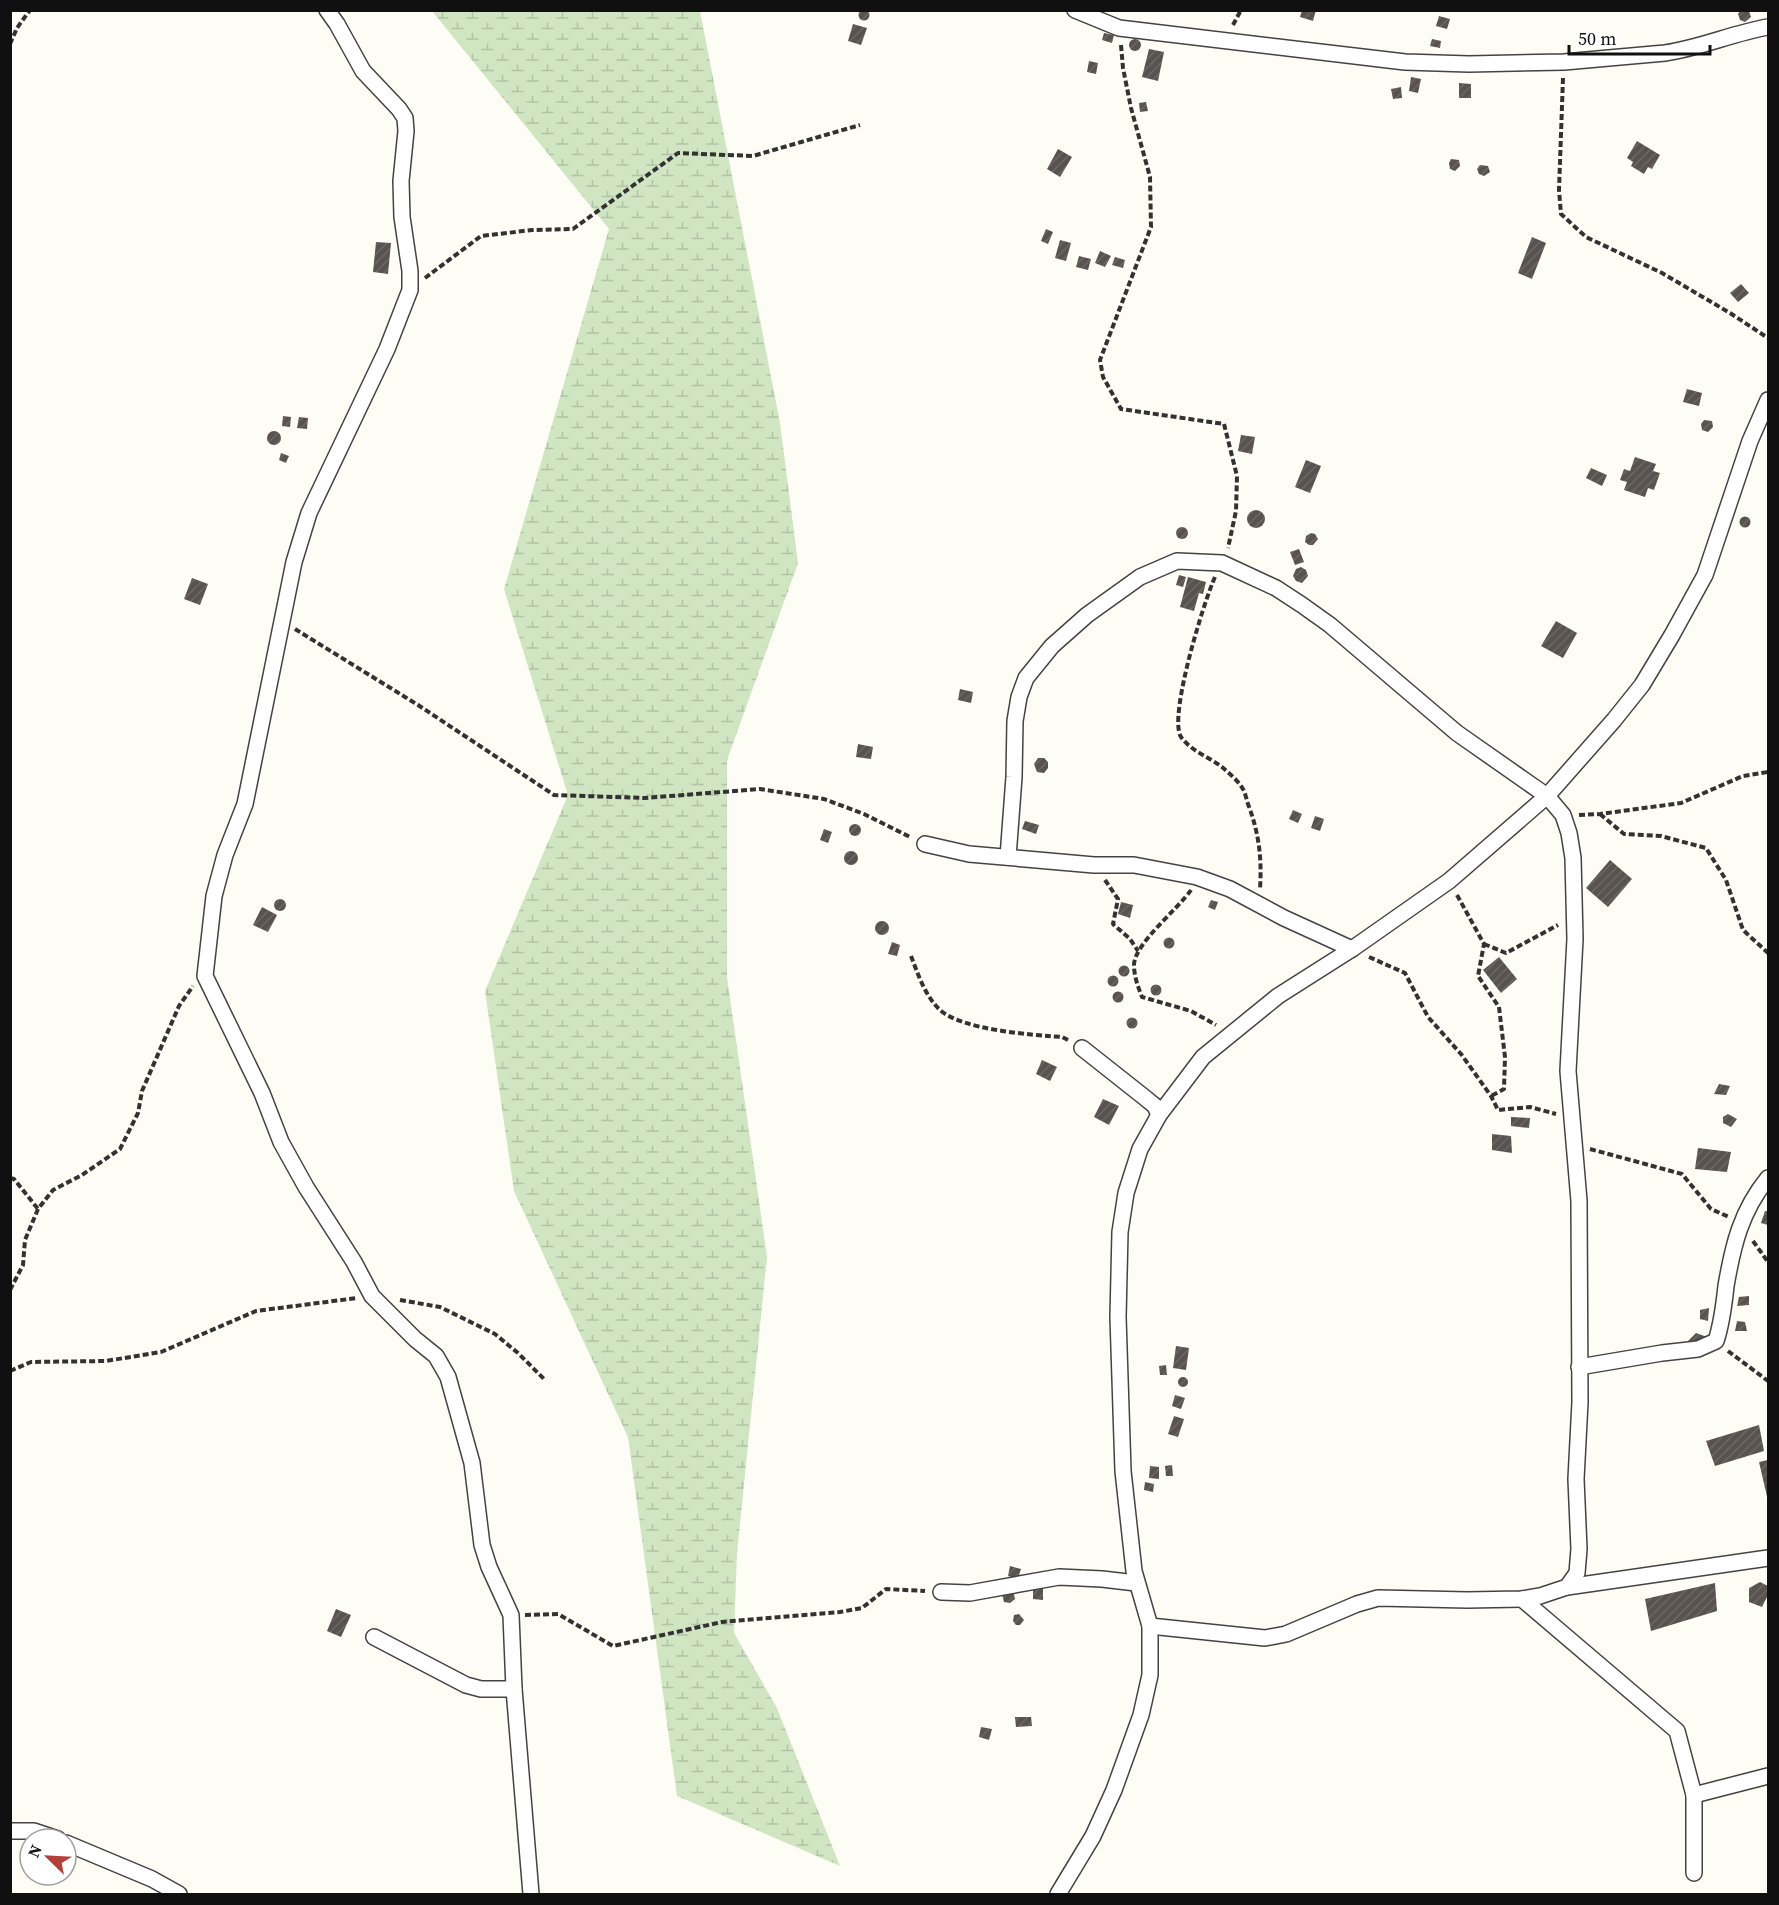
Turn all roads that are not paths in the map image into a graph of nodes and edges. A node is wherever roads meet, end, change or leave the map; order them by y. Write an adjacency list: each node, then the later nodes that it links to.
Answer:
1 (327, 10): 20 (street)
2 (1075, 10): 3 (street)
3 (1768, 27)
4 (1768, 400): 5 (street)
5 (1546, 796): 7 (street); 8 (street); 12 (street)
6 (924, 844): 7 (street)
7 (1008, 857): 8 (street)
8 (1352, 949): 10 (street)
9 (1082, 1048): 10 (street)
10 (1159, 1115): 14 (street)
11 (1768, 1178): 12 (street)
12 (1579, 1367): 15 (street)
13 (1768, 1558): 15 (street)
14 (1136, 1583): 16 (street); 18 (street)
15 (1567, 1587): 17 (street)
16 (941, 1592)
17 (1522, 1599): 18 (street); 22 (street)
18 (1150, 1626): 27 (street)
19 (374, 1636): 20 (street)
20 (514, 1689): 26 (street)
21 (1768, 1776): 22 (street)
22 (1694, 1795): 24 (street)
23 (78, 1848): 25 (street)
24 (1694, 1872)
25 (179, 1894)
26 (531, 1894)
27 (1058, 1894)

